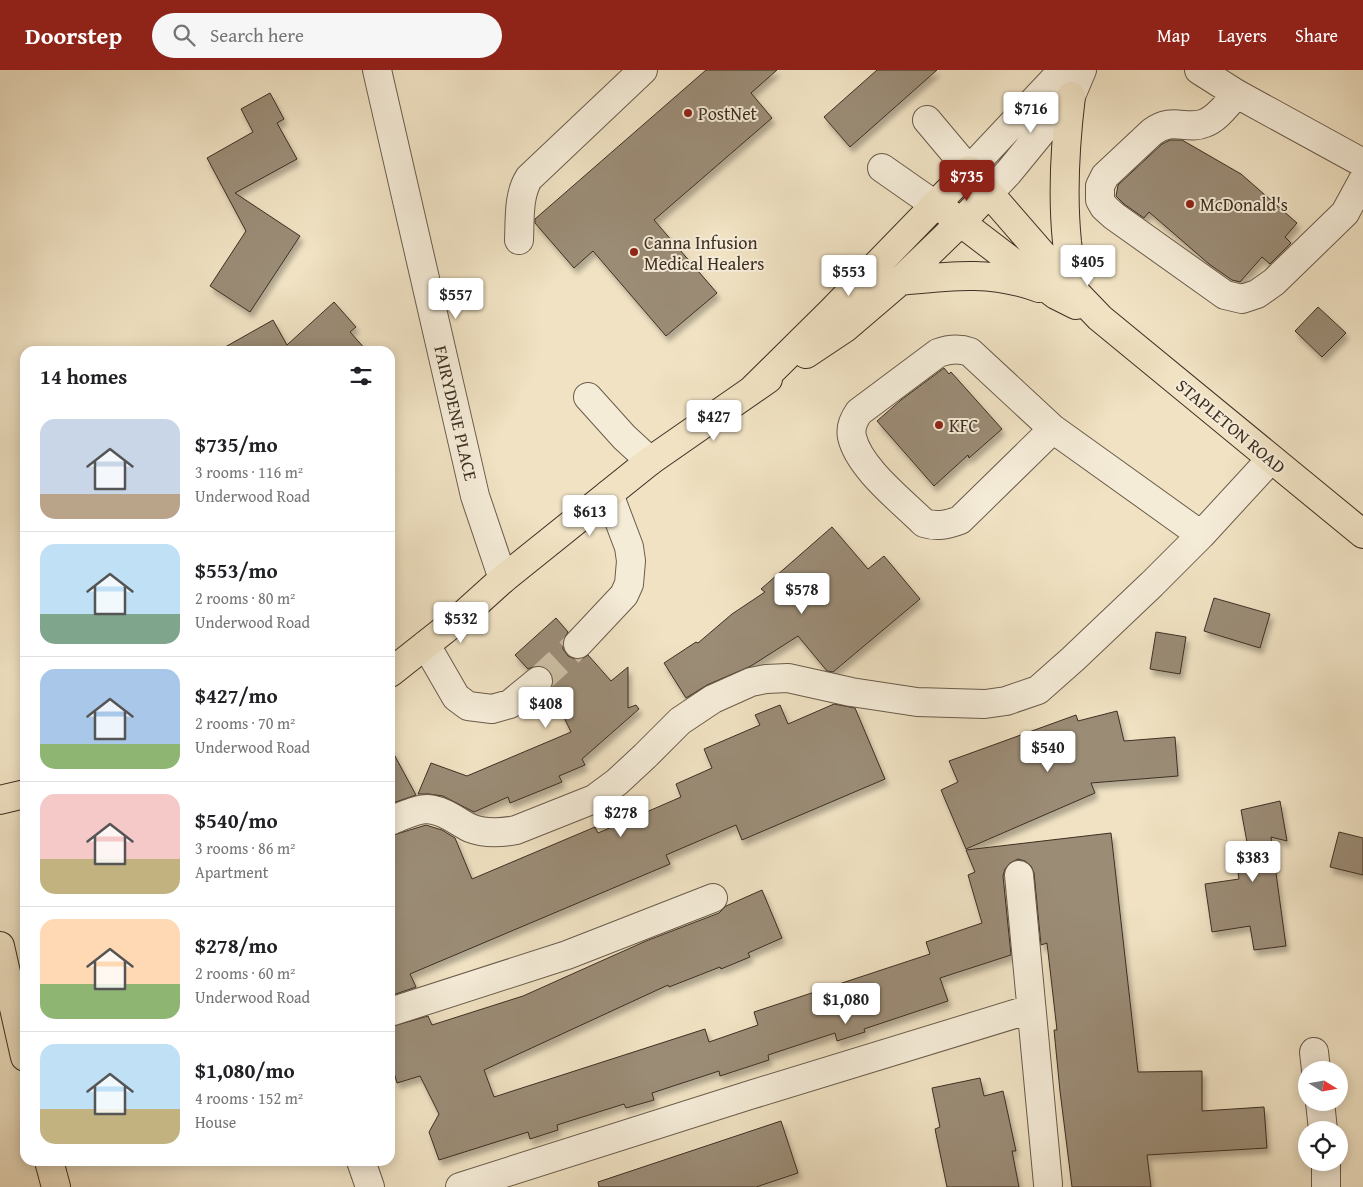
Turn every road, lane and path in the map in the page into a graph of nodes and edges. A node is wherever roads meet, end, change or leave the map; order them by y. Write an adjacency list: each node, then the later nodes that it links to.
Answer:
1 (377, 70): 27 (street, FAIRYDENE PLACE)
2 (643, 70): 16 (street)
3 (1063, 70): 11 (street)
4 (1082, 70): 7 (street)
5 (1199, 70): 6 (street)
6 (1236, 94): 9 (street); 12 (street)
7 (1072, 96): 13 (street); 18 (main road)
8 (927, 120): 11 (street)
9 (1363, 163)
10 (882, 168): 14 (street)
11 (969, 170): 13 (main road, STAPLETON ROAD); 14 (main road)
12 (1363, 180)
13 (989, 192): 15 (main road); 18 (main road, STAPLETON ROAD)
14 (935, 204): 15 (main road, STAPLETON ROAD); 19 (main road)
15 (961, 222): 17 (main road); 18 (main road, STAPLETON ROAD)
16 (519, 240)
17 (900, 281): 18 (main road); 19 (main road)
18 (1066, 293): 22 (main road, STAPLETON ROAD)
19 (753, 389): 23 (main road)
20 (588, 397): 23 (street)
21 (1053, 429): 21 (street); 26 (street)
22 (1271, 459): 25 (main road, STAPLETON ROAD); 26 (street)
23 (650, 461): 24 (main road)
24 (609, 494): 27 (main road); 28 (street)
25 (1363, 534)
26 (1201, 535): 34 (street)
27 (503, 579): 29 (main road)
28 (578, 644)
29 (426, 645): 30 (main road); 31 (street)
30 (395, 668)
31 (538, 681)
32 (20, 795): 33 (main road)
33 (0, 800)
34 (395, 819)
35 (1019, 875): 38 (street)
36 (713, 898): 39 (street)
37 (0, 946): 40 (main road)
38 (1031, 1009): 44 (street); 47 (street)
39 (395, 1010)
40 (20, 1035)
41 (50, 1166): 45 (main road)
42 (363, 1166): 46 (street)
43 (1326, 1171): 48 (street)
44 (1048, 1184)
45 (56, 1187)
46 (370, 1187)
47 (460, 1187)
48 (1326, 1187)

